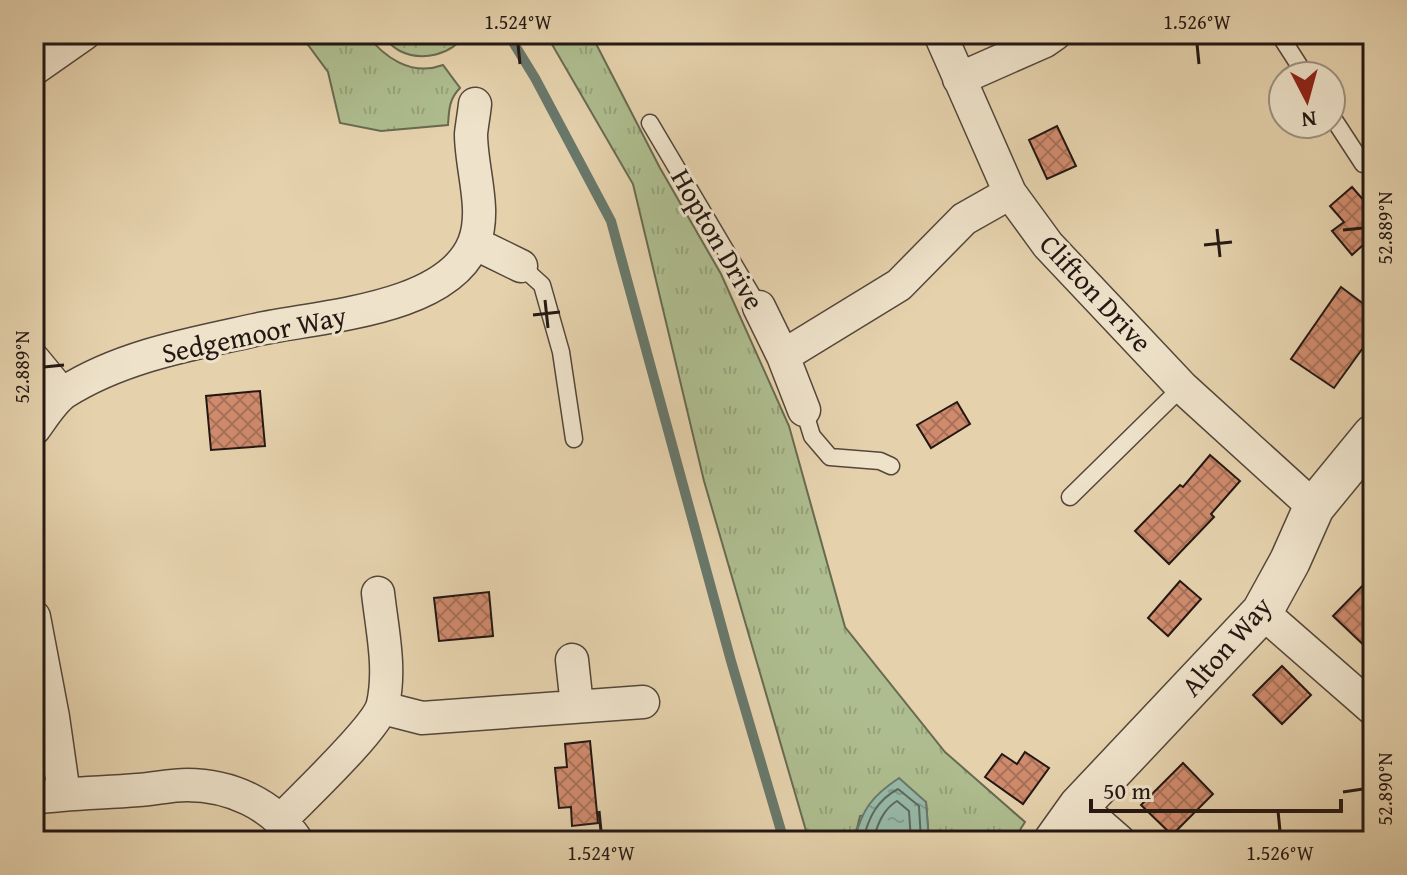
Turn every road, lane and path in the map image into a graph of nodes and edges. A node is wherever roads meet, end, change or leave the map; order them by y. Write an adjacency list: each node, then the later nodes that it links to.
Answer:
1 (84, 34): 6 (street)
2 (940, 34): 7 (street, Clifton Drive)
3 (1055, 34): 7 (street)
4 (1279, 34): 5 (lane)
5 (1296, 60)
6 (34, 69)
7 (959, 79): 12 (street, Clifton Drive)
8 (475, 104): 13 (street)
9 (650, 123): 15 (lane, Hopton Drive)
10 (1347, 140): 11 (lane)
11 (1363, 164)
12 (1010, 193): 16 (street); 18 (street, Clifton Drive)
13 (474, 243): 14 (street); 19 (street, Sedgemoor Way)
14 (521, 266): 23 (lane)
15 (759, 307): 16 (street, Hopton Drive)
16 (783, 356): 20 (street, Hopton Drive)
17 (34, 360): 19 (street)
18 (1182, 387): 25 (lane); 26 (street, Clifton Drive)
19 (62, 394): 21 (street, Sedgemoor Way)
20 (804, 410): 24 (lane)
21 (34, 429)
22 (1373, 435): 26 (street, Alton Way)
23 (574, 439)
24 (891, 466)
25 (1070, 497)
26 (1314, 507): 28 (street, Alton Way)
27 (378, 593): 33 (street)
28 (1262, 612): 34 (street); 36 (street, Alton Way)
29 (34, 617): 35 (street)
30 (572, 660): 32 (street)
31 (643, 702): 32 (street)
32 (577, 706): 33 (street)
33 (383, 708): 37 (street)
34 (1373, 709)
35 (49, 796): 37 (street)
36 (1079, 806): 38 (street, Alton Way); 39 (street)
37 (289, 831)
38 (1054, 841)
39 (1119, 841)

